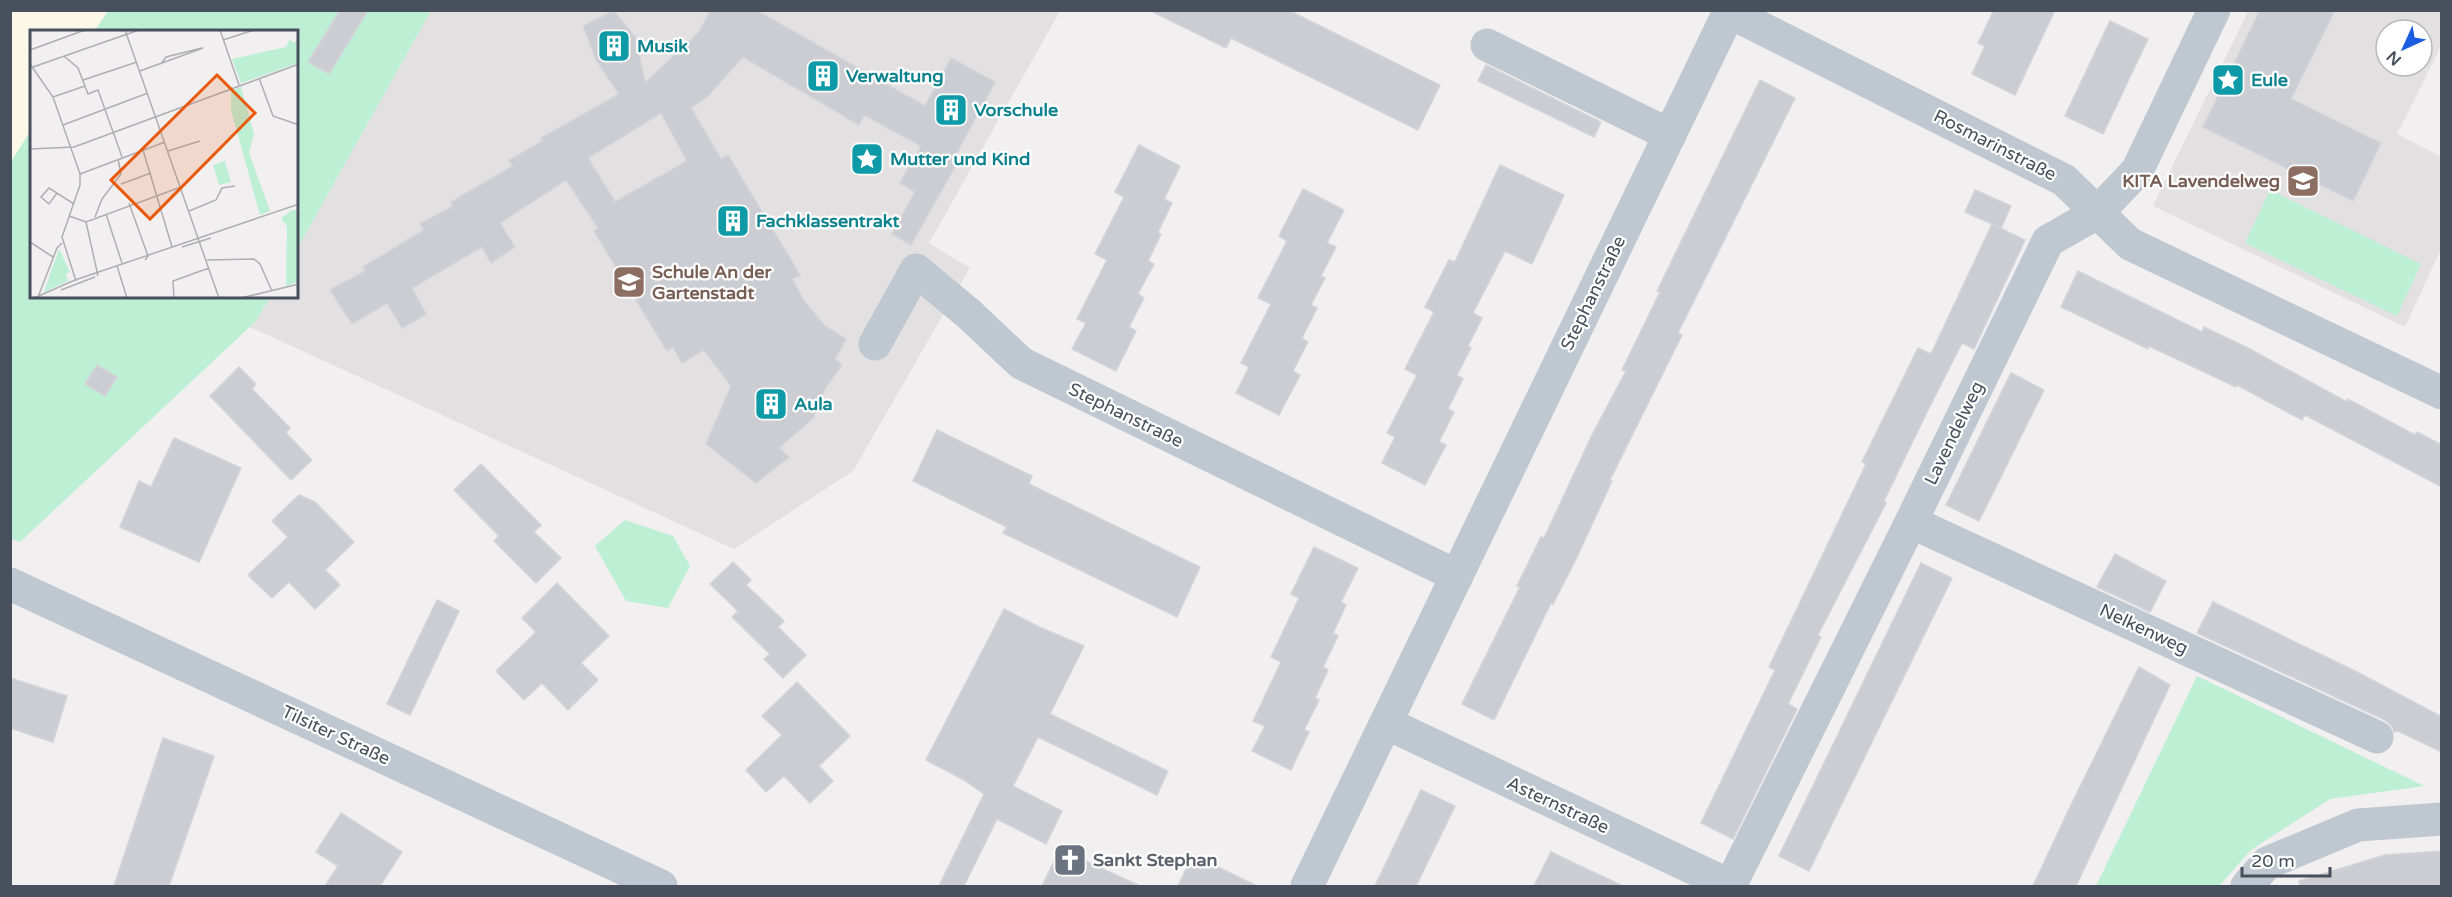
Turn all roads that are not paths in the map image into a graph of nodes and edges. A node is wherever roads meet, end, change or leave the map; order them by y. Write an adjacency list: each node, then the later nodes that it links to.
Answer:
1 (2214, 10): 5 (street, Lavendelweg)
2 (1729, 11): 4 (street, Stephanstraße); 5 (street, Rosmarinstraße)
3 (1487, 45): 4 (street)
4 (1670, 135): 9 (street, Stephanstraße)
5 (2097, 213): 7 (street, Rosmarinstraße); 8 (street, Lavendelweg)
6 (875, 344): 9 (street, Stephanstraße)
7 (2442, 393)
8 (1911, 522): 12 (street, Nelkenweg); 16 (street, Lavendelweg)
9 (1457, 576): 11 (street, Stephanstraße)
10 (10, 584): 14 (street, Tilsiter Straße)
11 (1386, 723): 15 (street, Stephanstraße); 16 (street, Asternstraße)
12 (2377, 737)
13 (2442, 819): 17 (street)
14 (661, 886)
15 (1307, 886)
16 (1730, 886)
17 (2247, 886)

